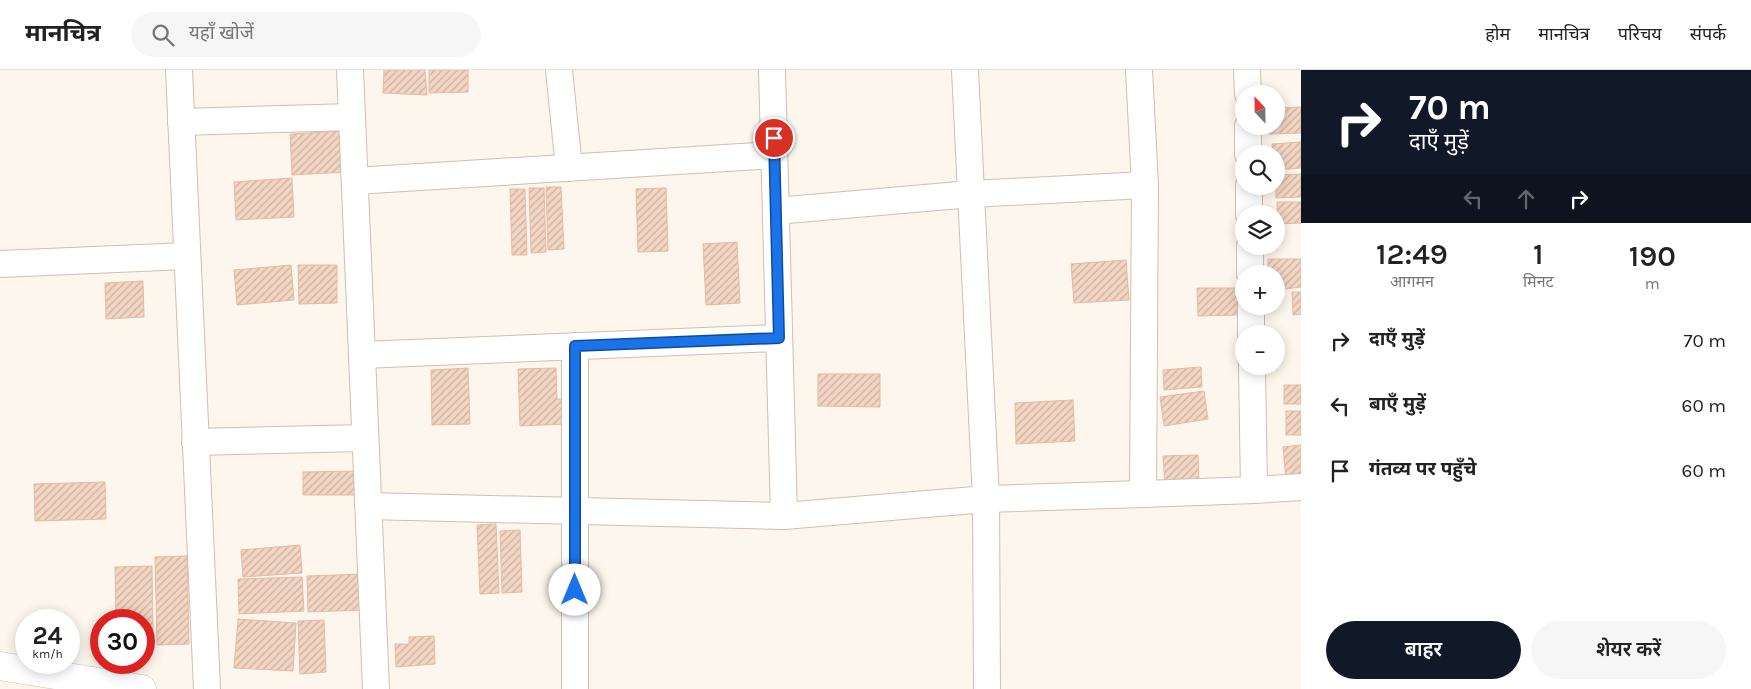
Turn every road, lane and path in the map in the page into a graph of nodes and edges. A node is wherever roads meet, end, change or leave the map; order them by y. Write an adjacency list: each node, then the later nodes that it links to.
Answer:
1 (179, 70): 10 (street)
2 (350, 70): 9 (street)
3 (559, 70): 12 (street)
4 (772, 70): 11 (street)
5 (965, 70): 15 (street)
6 (1139, 70): 14 (street)
7 (1247, 70): 8 (street)
8 (1248, 85)
9 (352, 117): 10 (street); 13 (street)
10 (181, 122): 17 (street)
11 (774, 155): 12 (street); 16 (street)
12 (569, 168): 13 (street)
13 (355, 181): 21 (street)
14 (1146, 186): 15 (street); 27 (street)
15 (971, 194): 16 (street); 28 (street)
16 (776, 211): 19 (street)
17 (187, 256): 18 (street); 24 (street)
18 (0, 264)
19 (779, 338): 20 (street); 31 (street)
20 (575, 346): 21 (street); 30 (street)
21 (362, 355): 23 (street)
22 (1252, 375): 26 (street)
23 (365, 438): 24 (street); 29 (street)
24 (196, 442): 34 (street)
25 (1301, 487): 26 (street)
26 (1254, 490): 27 (street)
27 (1143, 494): 28 (street)
28 (986, 499): 31 (street); 37 (street)
29 (368, 506): 30 (street); 35 (street)
30 (575, 511): 31 (street); 36 (street)
31 (784, 516)
32 (0, 666): 33 (street)
33 (142, 689)
34 (207, 689)
35 (376, 689)
36 (575, 689)
37 (987, 689)

